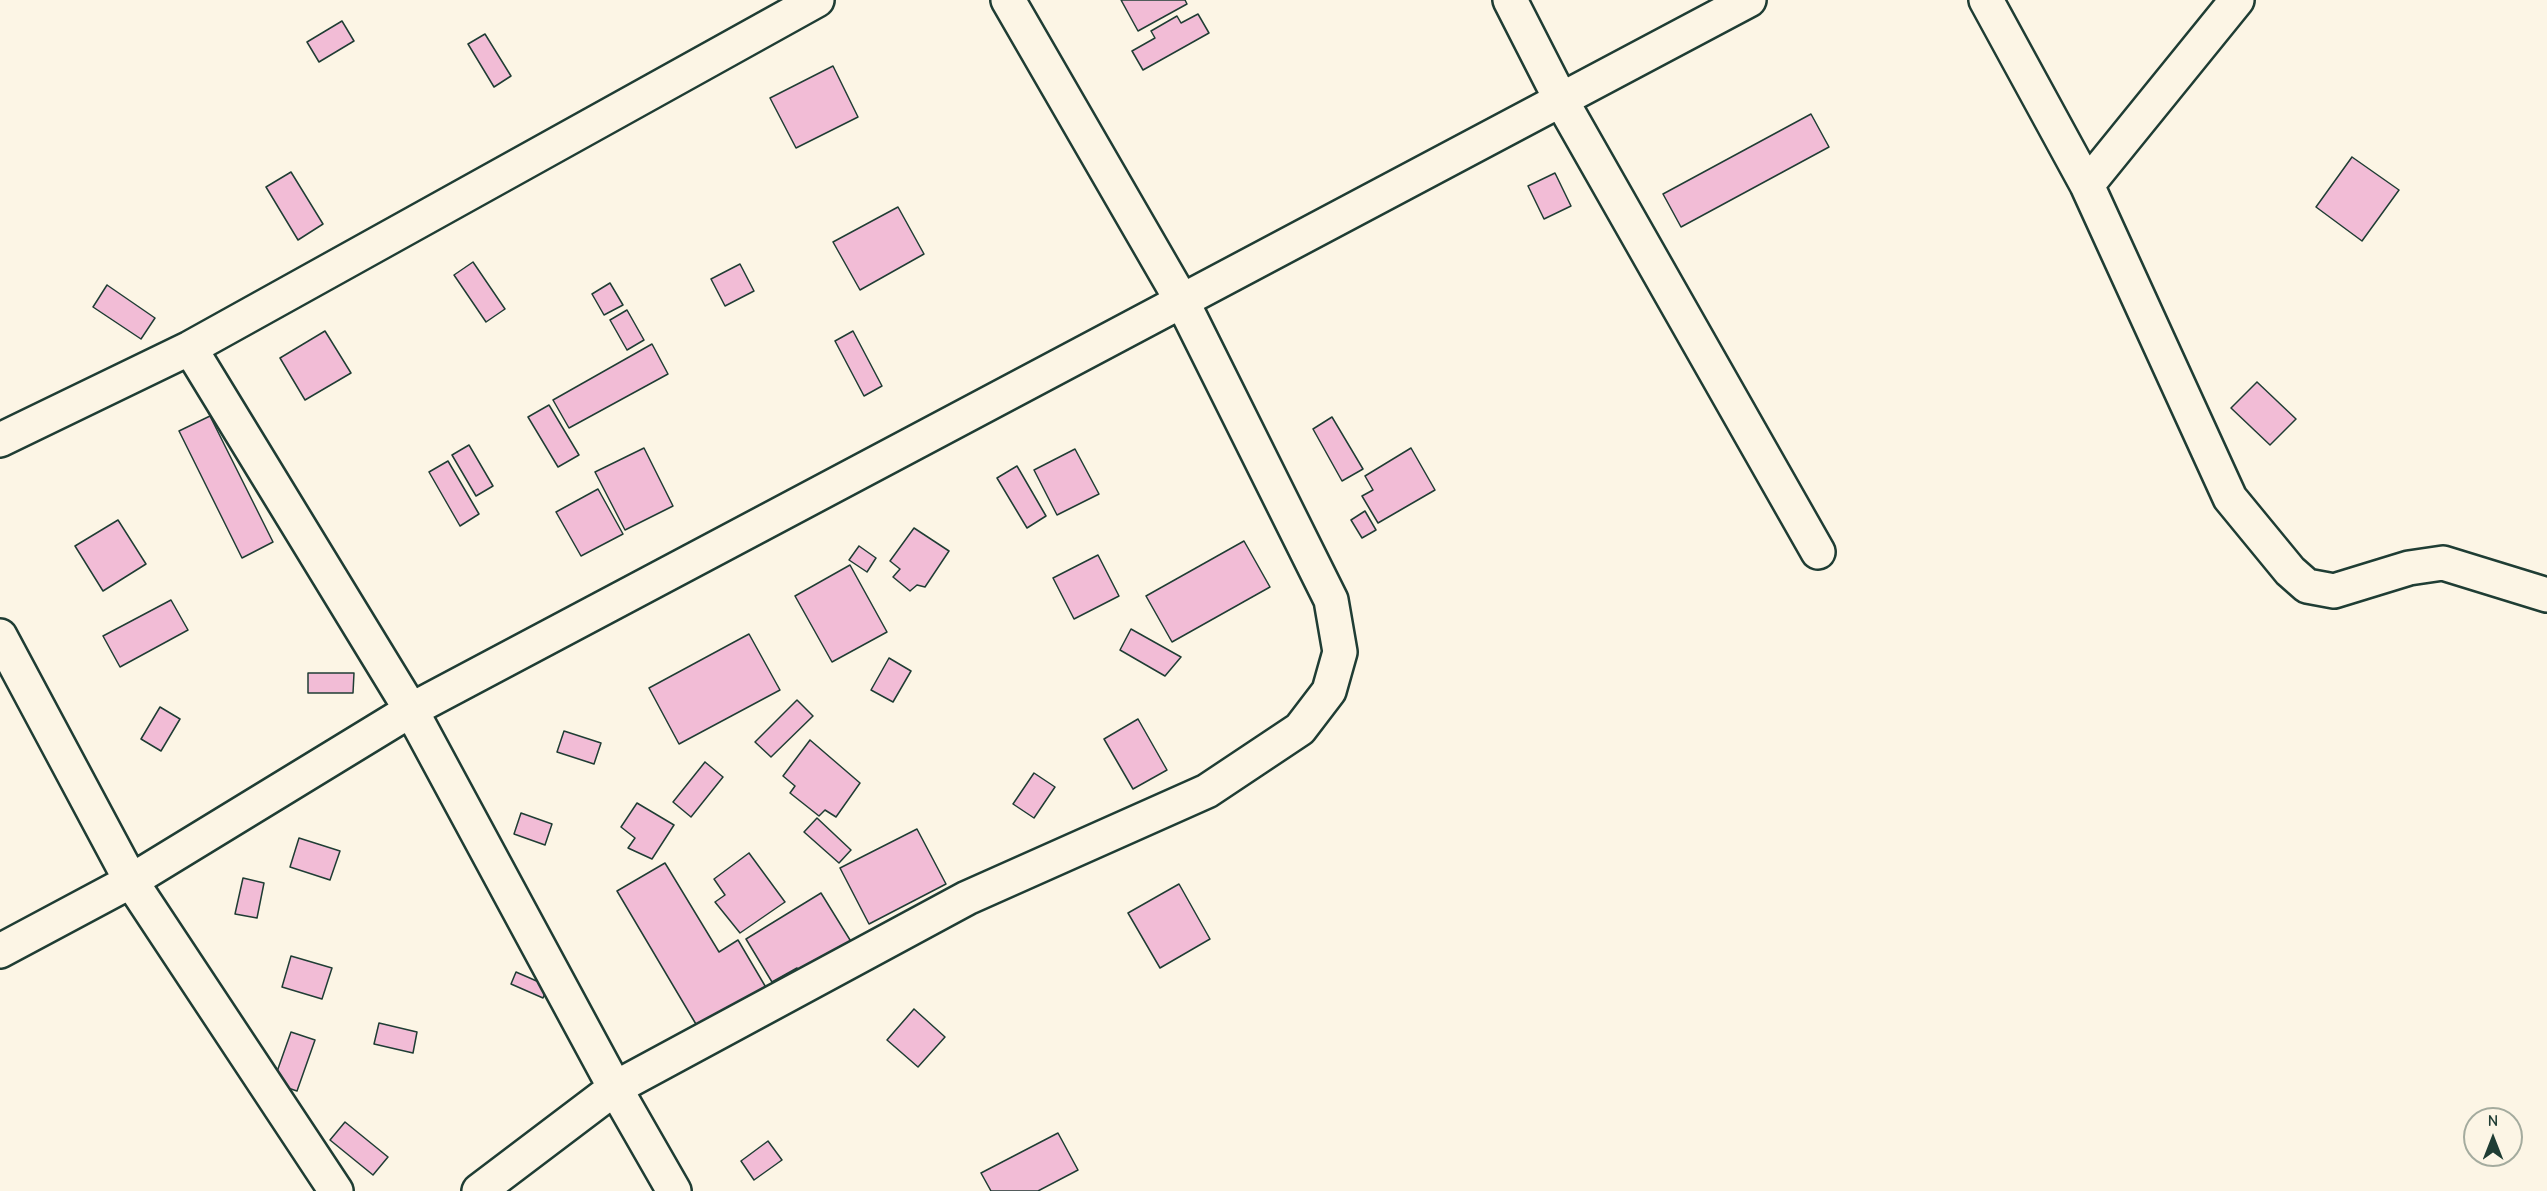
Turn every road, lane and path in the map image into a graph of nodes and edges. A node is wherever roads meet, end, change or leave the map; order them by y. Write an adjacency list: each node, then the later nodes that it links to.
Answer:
1 (818, 0): 10 (street)
2 (1008, 0): 9 (street)
3 (1510, 0): 7 (street)
4 (1749, 0): 7 (street)
5 (1986, 0): 8 (street)
6 (2237, 0): 8 (street)
7 (1561, 100): 9 (street); 12 (street)
8 (2087, 185): 13 (street)
9 (1182, 301): 15 (street); 18 (street)
10 (190, 348): 11 (street); 15 (street)
11 (0, 440)
12 (1818, 552)
13 (2547, 595)
14 (0, 636): 16 (street)
15 (411, 710): 16 (street); 18 (street)
16 (131, 881): 17 (street); 19 (street)
17 (0, 951)
18 (615, 1088): 20 (street); 21 (street)
19 (336, 1191)
20 (479, 1191)
21 (674, 1191)

